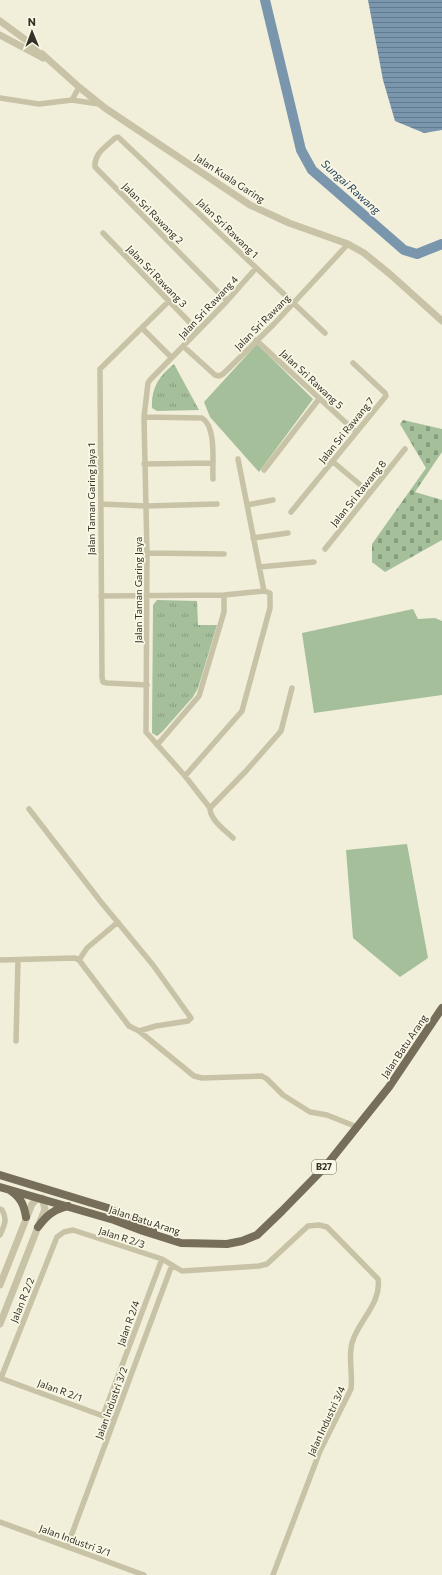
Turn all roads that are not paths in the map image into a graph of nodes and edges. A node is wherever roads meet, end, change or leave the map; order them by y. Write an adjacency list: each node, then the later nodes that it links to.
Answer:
1 (0, 21): 3 (street)
2 (0, 35): 3 (street)
3 (54, 64): 4 (street, Jalan Kuala Garing)
4 (79, 87): 6 (street); 7 (street, Jalan Kuala Garing)
5 (0, 98): 6 (street)
6 (72, 100): 7 (street)
7 (99, 104): 10 (street, Jalan Kuala Garing)
8 (118, 137): 11 (street, Jalan Sri Rawang 1); 13 (street, Jalan Sri Rawang 2)
9 (103, 233): 12 (street, Jalan Sri Rawang 3)
10 (348, 244): 14 (street, Jalan Sri Rawang); 15 (street, Jalan Kuala Garing)
11 (256, 268): 13 (street, Jalan Sri Rawang 4); 14 (street, Jalan Sri Rawang 1)
12 (169, 301): 16 (street, Jalan Taman Garing Jaya 1); 17 (street, Jalan Sri Rawang 3)
13 (227, 301): 17 (street, Jalan Sri Rawang 4)
14 (293, 304): 18 (street, Jalan Sri Rawang 1); 19 (street, Jalan Sri Rawang)
15 (442, 321)
16 (142, 328): 21 (street); 35 (street, Jalan Taman Garing Jaya 1)
17 (198, 330): 20 (street, Jalan Sri Rawang 4)
18 (324, 333)
19 (256, 340): 20 (street, Jalan Sri Rawang); 23 (street, Jalan Sri Rawang 5)
20 (184, 346): 21 (street, Jalan Sri Rawang 4)
21 (171, 357): 24 (street, Jalan Taman Garing Jaya)
22 (353, 363): 25 (street, Jalan Sri Rawang 7)
23 (319, 399): 25 (street, Jalan Sri Rawang 5); 31 (street)
24 (144, 417): 29 (street); 30 (street, Jalan Taman Garing Jaya)
25 (356, 432): 28 (street, Jalan Sri Rawang 7)
26 (405, 449): 33 (street, Jalan Sri Rawang 8)
27 (238, 459): 37 (street)
28 (332, 461): 33 (street); 39 (street, Jalan Sri Rawang 7)
29 (212, 463): 30 (street); 32 (street)
30 (144, 464): 38 (street, Jalan Taman Garing Jaya)
31 (264, 470)
32 (213, 479)
33 (370, 493): 42 (street, Jalan Sri Rawang 8)
34 (273, 500): 37 (street)
35 (101, 504): 38 (street); 49 (street, Jalan Taman Garing Jaya 1)
36 (217, 504): 38 (street)
37 (247, 505): 41 (street)
38 (146, 506): 43 (street, Jalan Taman Garing Jaya)
39 (291, 512)
40 (288, 532): 41 (street)
41 (253, 538): 46 (street)
42 (325, 548)
43 (147, 553): 44 (street); 50 (street, Jalan Taman Garing Jaya)
44 (224, 554)
45 (314, 562): 46 (street)
46 (259, 567): 47 (street)
47 (264, 591): 48 (street); 54 (street)
48 (224, 595): 50 (street); 53 (street)
49 (101, 596): 50 (street); 51 (street, Jalan Taman Garing Jaya 1)
50 (148, 596): 51 (street, Jalan Taman Garing Jaya)
51 (147, 686): 53 (street, Jalan Taman Garing Jaya)
52 (292, 688): 55 (street)
53 (157, 745): 54 (street, Jalan Taman Garing Jaya)
54 (185, 776): 55 (street, Jalan Taman Garing Jaya)
55 (210, 808): 57 (street, Jalan Taman Garing Jaya)
56 (29, 809): 58 (street)
57 (233, 838)
58 (118, 922): 61 (street); 63 (street)
59 (0, 960): 60 (street)
60 (18, 960): 61 (street); 64 (street)
61 (79, 960): 63 (street)
62 (442, 1008): 65 (main road, Jalan Batu Arang / B27)
63 (139, 1031): 65 (street)
64 (16, 1041)
65 (357, 1127): 77 (main road, Jalan Batu Arang / B27)
66 (0, 1175): 67 (main road)
67 (31, 1184): 70 (main road); 71 (main road)
68 (0, 1187): 69 (main road, Jalan Batu Arang / B27)
69 (9, 1189): 71 (main road, Jalan Batu Arang / B27); 74 (main road)
70 (58, 1192): 71 (main road); 77 (main road)
71 (42, 1198): 72 (main road, Jalan Batu Arang / B27); 74 (street); 75 (street)
72 (68, 1206): 75 (main road); 77 (main road, Jalan Batu Arang / B27)
73 (0, 1209): 78 (street)
74 (26, 1216): 81 (street)
75 (38, 1227): 82 (street)
76 (64, 1232): 79 (street, Jalan R 2/3); 83 (street, Jalan R 2/2)
77 (157, 1234)
78 (0, 1236)
79 (162, 1259): 80 (street, Jalan R 2/3); 84 (street, Jalan R 2/4)
80 (172, 1265): 85 (street, Jalan Industri 3/2); 89 (street, Jalan Industri 3/4)
81 (0, 1284)
82 (0, 1324)
83 (1, 1378): 84 (street, Jalan R 2/1)
84 (103, 1416): 85 (street, Jalan R 2/1)
85 (114, 1420): 87 (street, Jalan Industri 3/2)
86 (0, 1522): 87 (street, Jalan Industri 3/1)
87 (67, 1547): 88 (street, Jalan Industri 3/1)
88 (144, 1575)
89 (273, 1575)

